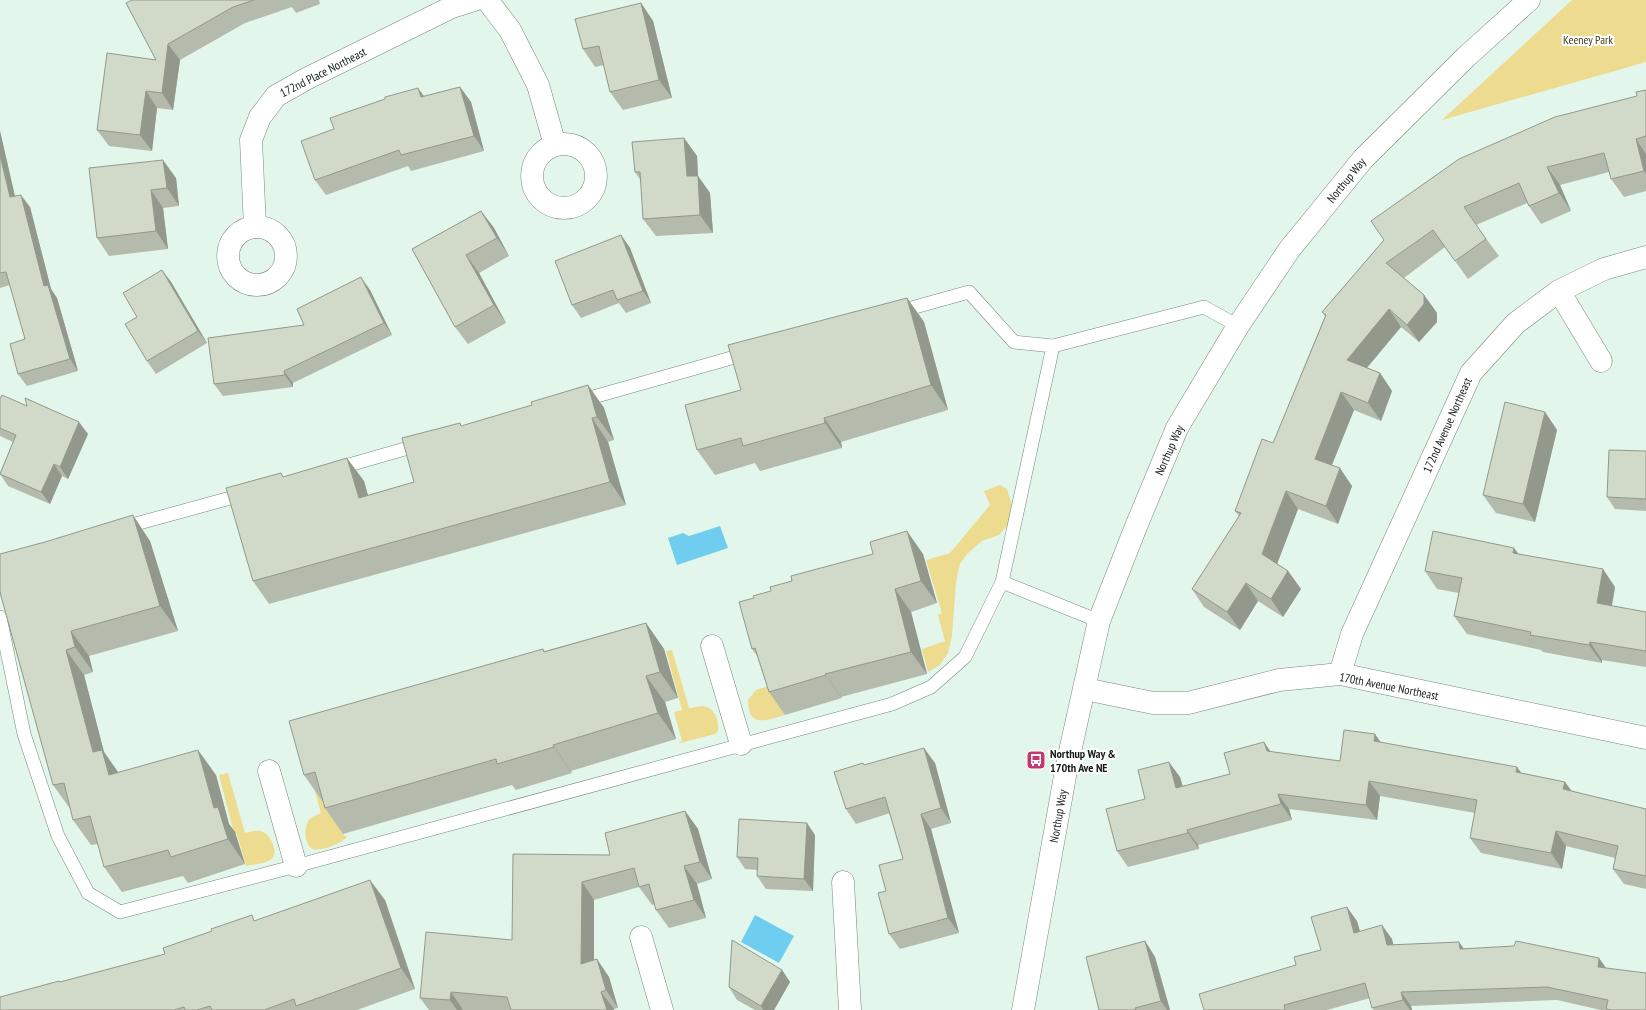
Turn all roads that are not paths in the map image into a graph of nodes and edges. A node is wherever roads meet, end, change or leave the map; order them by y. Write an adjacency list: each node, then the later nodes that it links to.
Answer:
1 (474, 0): 5 (street, 172nd Place Northeast)
2 (488, 0): 4 (street)
3 (1529, 0): 9 (street, Northup Way)
4 (555, 145)
5 (256, 227)
6 (1646, 257): 7 (street, 172nd Avenue Northeast)
7 (1559, 291): 12 (street); 22 (street, 172nd Avenue Northeast)
8 (885, 316): 10 (lane)
9 (1238, 326): 10 (lane); 20 (street, Northup Way)
10 (1053, 346): 18 (lane)
11 (763, 350): 13 (lane)
12 (1602, 361)
13 (564, 405)
14 (434, 441): 15 (lane)
15 (327, 471)
16 (258, 490): 17 (lane)
17 (112, 531)
18 (1002, 582): 20 (lane); 25 (lane)
19 (0, 617): 27 (lane)
20 (1099, 621): 23 (street, Northup Way)
21 (712, 646): 25 (street)
22 (1340, 674): 23 (street, 170th Avenue Northeast); 24 (street, 170th Avenue Northeast)
23 (1085, 689): 32 (street, Northup Way)
24 (1646, 738)
25 (741, 744): 27 (lane)
26 (269, 771): 27 (street)
27 (296, 866)
28 (843, 882): 31 (street)
29 (641, 937): 30 (street)
30 (662, 1010)
31 (850, 1010)
32 (1024, 1010)

